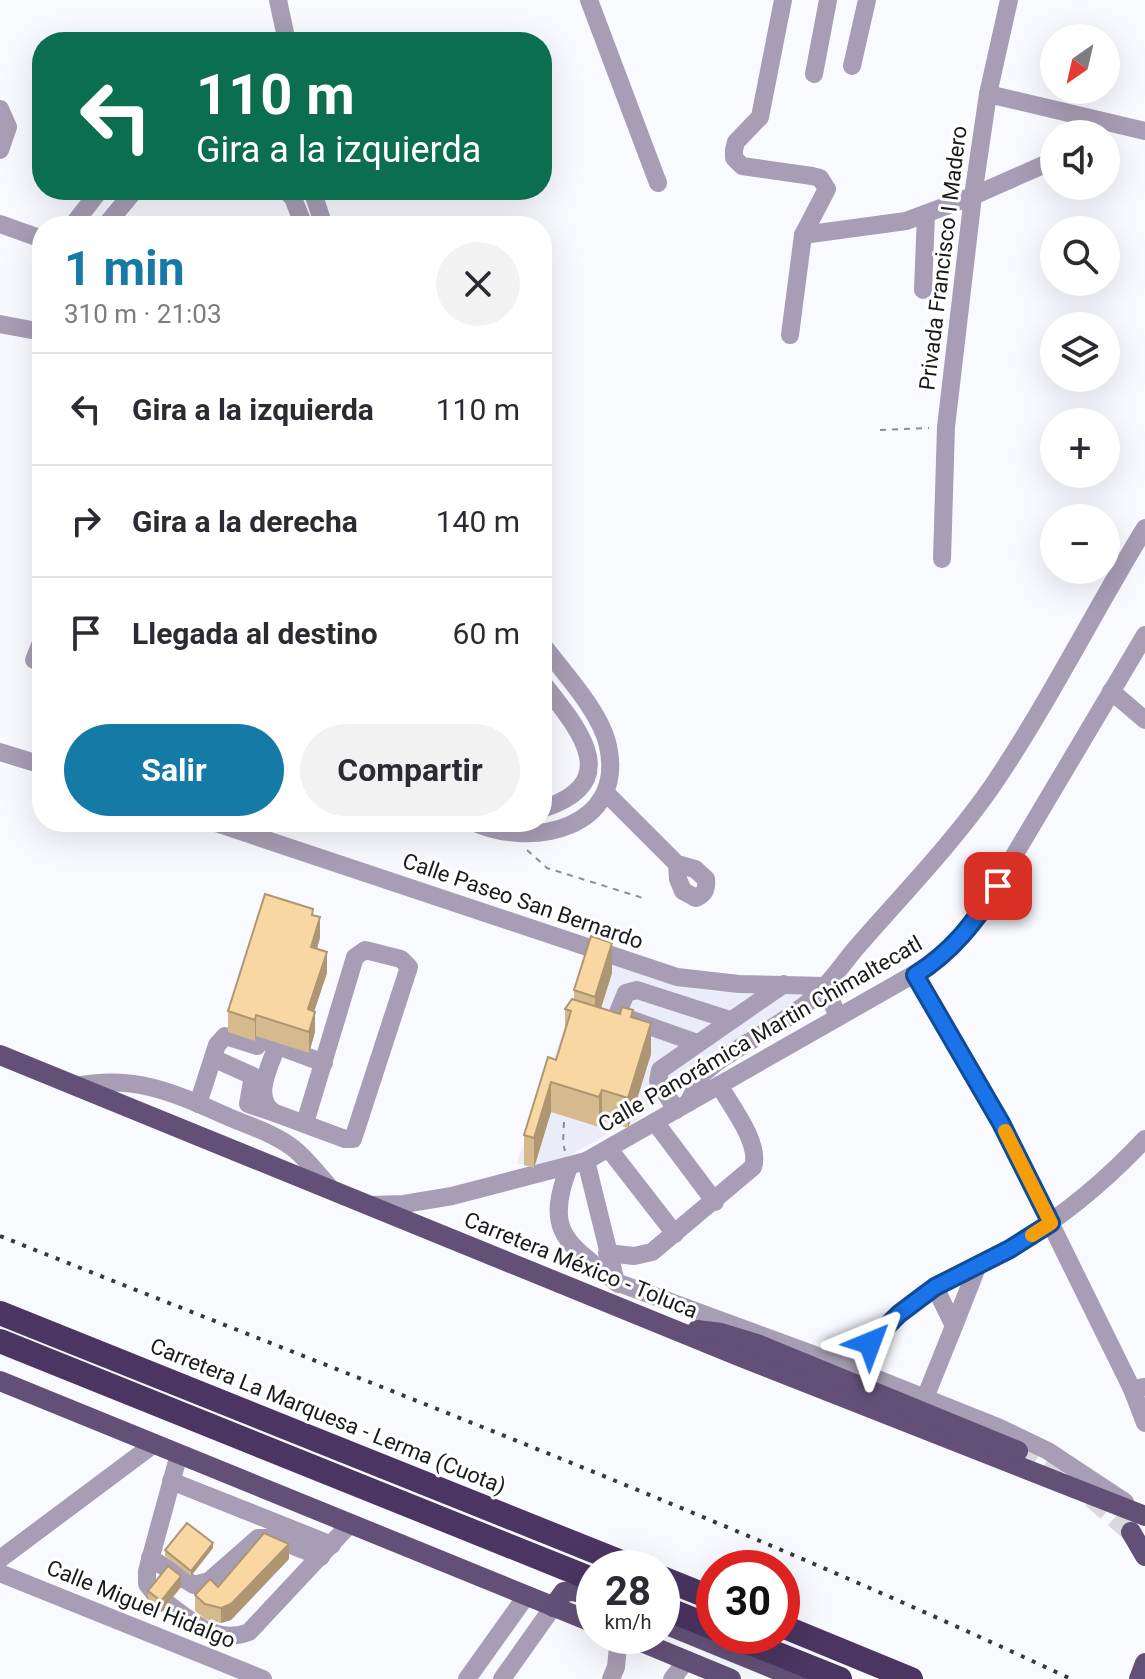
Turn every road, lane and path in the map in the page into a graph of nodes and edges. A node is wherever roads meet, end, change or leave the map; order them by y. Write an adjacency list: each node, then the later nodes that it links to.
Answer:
1 (278, 0): 7 (street)
2 (589, 0): 15 (street)
3 (783, 0): 24 (street)
4 (828, 0): 9 (street)
5 (867, 0): 8 (street)
6 (1009, 0): 10 (street, Privada Francisco I Madero)
7 (285, 32)
8 (852, 66)
9 (814, 74)
10 (988, 94): 12 (street); 16 (street, Privada Francisco I Madero)
11 (0, 109): 13 (street)
12 (1145, 131)
13 (0, 150)
14 (1040, 166): 16 (street)
15 (658, 183)
16 (973, 196): 19 (street); 29 (street, Privada Francisco I Madero)
17 (92, 200): 20 (street)
18 (127, 200): 21 (street)
19 (926, 214): 24 (street); 25 (street)
20 (80, 216)
21 (113, 216)
22 (0, 224): 23 (street)
23 (32, 235)
24 (803, 235): 28 (street)
25 (923, 290)
26 (0, 324): 27 (street)
27 (32, 330)
28 (790, 335)
29 (946, 427): 30 (path); 32 (street, Privada Francisco I Madero)
30 (880, 430)
31 (1145, 528): 51 (street)
32 (942, 559)
33 (1145, 635): 35 (street, Calle Panorámica Martin Chimaltecatl)
34 (552, 658): 40 (street)
35 (1111, 691): 37 (street); 49 (street, Calle Panorámica Martin Chimaltecatl)
36 (552, 695): 41 (street)
37 (1145, 720)
38 (0, 752): 39 (street)
39 (32, 762)
40 (606, 793): 42 (street); 47 (street)
41 (552, 805)
42 (552, 828)
43 (243, 832): 50 (street, Calle Paseo San Bernardo)
44 (505, 832): 46 (street)
45 (534, 832): 46 (street)
46 (508, 833): 48 (path)
47 (677, 864)
48 (646, 899)
49 (915, 975): 52 (street, Calle Panorámica Martin Chimaltecatl); 75 (street)
50 (784, 984): 51 (street, Calle Paseo San Bernardo); 53 (street)
51 (825, 986): 52 (street); 64 (street)
52 (838, 1017): 61 (street, Calle Panorámica Martin Chimaltecatl)
53 (730, 1020): 55 (street); 55 (street)
54 (244, 1041): 56 (street); 58 (street); 60 (street)
55 (697, 1043): 64 (street)
56 (277, 1046): 59 (street); 65 (street)
57 (0, 1055): 62 (main road, Carretera México - Toluca)
58 (215, 1059): 60 (street); 63 (street)
59 (324, 1063): 68 (street); 68 (street)
60 (237, 1068): 65 (street)
61 (719, 1085): 64 (street, Calle Panorámica Martin Chimaltecatl); 73 (street)
62 (76, 1086): 63 (street); 72 (main road, Carretera México - Toluca)
63 (198, 1104): 72 (street)
64 (682, 1106): 67 (street, Calle Panorámica Martin Chimaltecatl)
65 (275, 1113): 68 (street)
66 (564, 1122): 71 (path)
67 (655, 1122): 70 (street, Calle Panorámica Martin Chimaltecatl); 73 (street)
68 (305, 1123)
69 (1145, 1139): 75 (street)
70 (609, 1149): 71 (street, Calle Panorámica Martin Chimaltecatl); 76 (street)
71 (578, 1164): 74 (street, Calle Panorámica Martin Chimaltecatl); 77 (street); 79 (street)
72 (331, 1189): 74 (main road, Carretera México - Toluca)
73 (715, 1202): 76 (street)
74 (371, 1205): 82 (main road, Carretera México - Toluca)
75 (1051, 1223): 78 (street); 89 (street)
76 (675, 1234): 77 (street)
77 (607, 1253): 79 (street)
78 (978, 1265): 80 (street); 83 (street)
79 (616, 1282): 82 (street); 84 (street)
80 (935, 1287): 83 (street); 87 (street)
81 (0, 1313): 99 (highway, Carretera La Marquesa - Lerma (Cuota))
82 (641, 1314): 85 (main road, Carretera México - Toluca)
83 (954, 1326): 90 (street)
84 (740, 1327): 85 (main road); 87 (street)
85 (689, 1330): 93 (main road); 96 (main road, Carretera México - Toluca)
86 (0, 1341): 105 (highway)
87 (850, 1368): 90 (street)
88 (0, 1381): 92 (main road)
89 (1139, 1388): 91 (street)
90 (925, 1398): 96 (street)
91 (1145, 1423)
92 (154, 1444): 94 (main road); 103 (street)
93 (1018, 1451)
94 (179, 1454): 95 (street); 97 (main road)
95 (171, 1481): 100 (street); 102 (street)
96 (1144, 1515)
97 (350, 1524): 100 (street); 107 (main road)
98 (1131, 1532): 101 (main road)
99 (591, 1550)
100 (326, 1551): 102 (street); 102 (street)
101 (1145, 1556)
102 (150, 1558)
103 (0, 1559)
104 (0, 1573): 116 (street, Calle Miguel Hidalgo)
105 (576, 1573)
106 (576, 1592): 108 (main road)
107 (527, 1595): 108 (main road); 117 (street)
108 (553, 1607): 109 (main road); 118 (street)
109 (576, 1616)
110 (680, 1630): 122 (main road)
111 (800, 1633): 124 (highway)
112 (617, 1654): 119 (street)
113 (672, 1654): 115 (main road)
114 (778, 1654): 123 (highway)
115 (687, 1660): 120 (street); 121 (main road)
116 (263, 1679)
117 (467, 1679)
118 (502, 1679)
119 (611, 1679)
120 (672, 1679)
121 (731, 1679)
122 (799, 1679)
123 (840, 1679)
124 (911, 1679)

